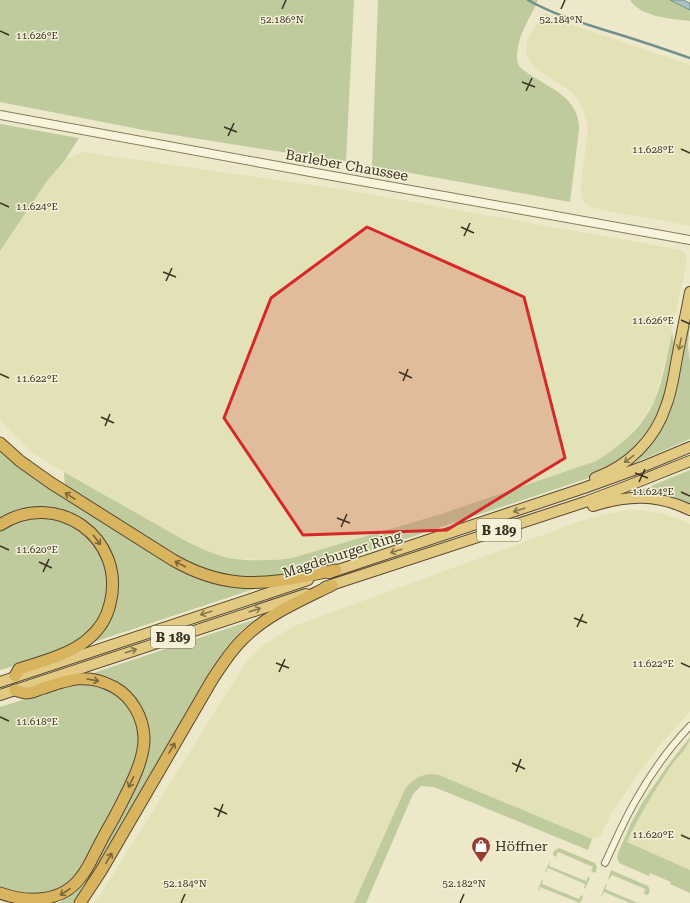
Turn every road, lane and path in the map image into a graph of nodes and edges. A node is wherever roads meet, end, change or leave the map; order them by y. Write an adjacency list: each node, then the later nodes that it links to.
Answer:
1 (0, 115): 2 (street, Barleber Chaussee)
2 (690, 240)
3 (690, 292): 7 (highway, one-way to 7)
4 (0, 443): 11 (highway, one-way to 4)
5 (690, 447): 7 (highway, Magdeburger Ring / B 189)
6 (690, 461): 9 (highway, Magdeburger Ring / B 189)
7 (556, 498): 11 (highway, Magdeburger Ring / B 189, one-way to 11)
8 (690, 510): 9 (highway)
9 (555, 512): 12 (highway, Magdeburger Ring / B 189)
10 (0, 526): 13 (highway, one-way to 13)
11 (336, 570): 13 (highway, Magdeburger Ring / B 189, one-way to 13)
12 (332, 585): 15 (highway, Magdeburger Ring / B 189, one-way to 12); 20 (highway, one-way to 12)
13 (15, 676): 14 (highway, Magdeburger Ring / B 189)
14 (0, 682)
15 (15, 690): 16 (highway, Magdeburger Ring / B 189); 19 (highway, one-way to 19)
16 (0, 695)
17 (690, 726): 18 (street)
18 (605, 863)
19 (0, 893)
20 (80, 903)

